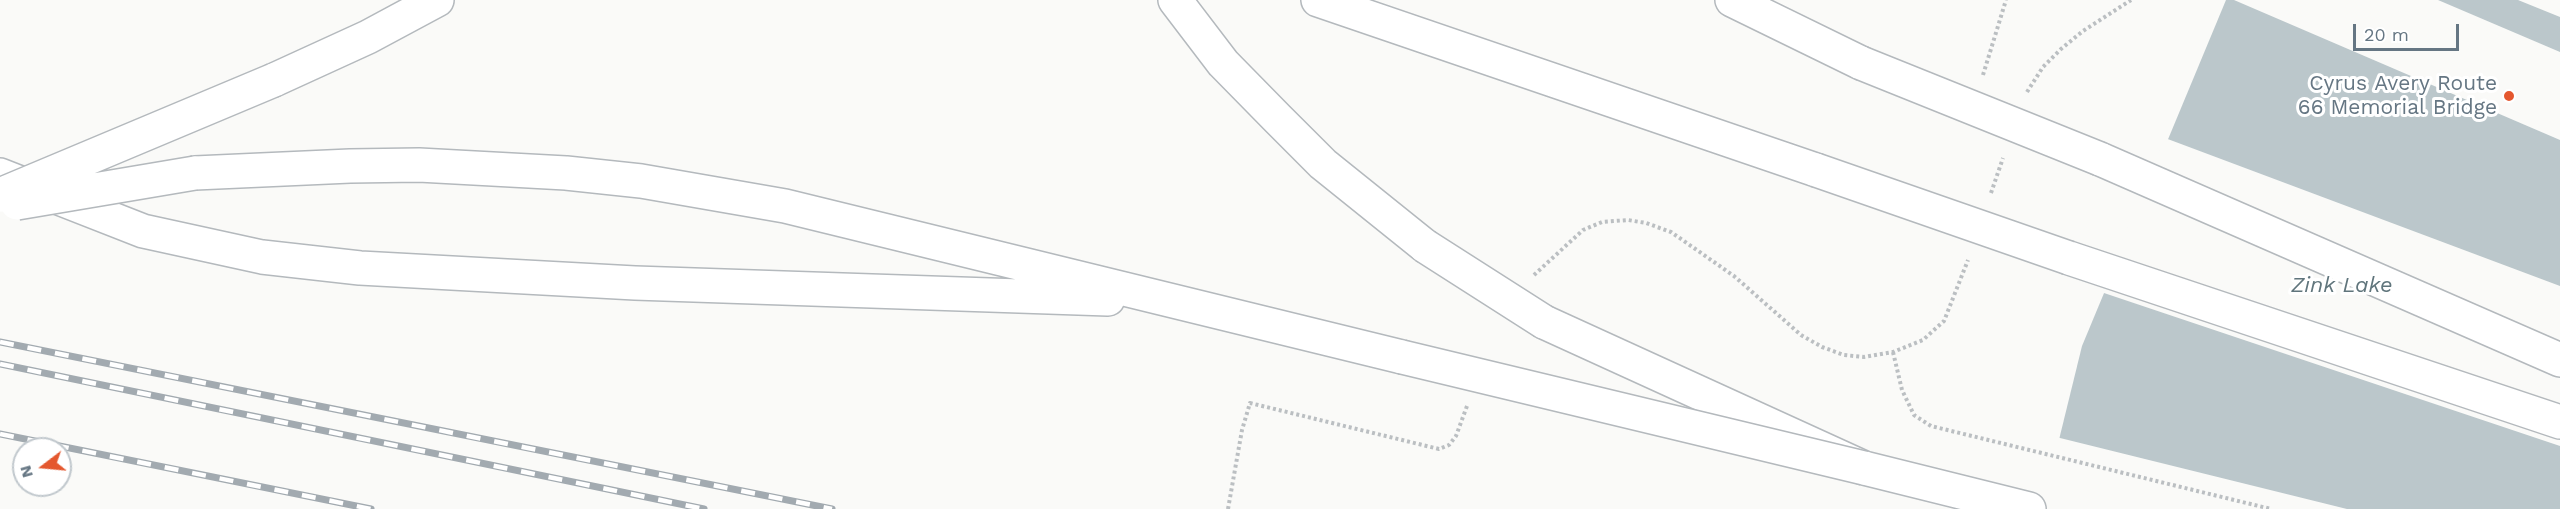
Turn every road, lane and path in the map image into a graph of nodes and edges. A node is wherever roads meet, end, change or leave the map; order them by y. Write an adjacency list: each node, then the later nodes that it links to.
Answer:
1 (437, 0): 14 (highway, bridge)
2 (1175, 0): 21 (highway, bridge)
3 (1318, 0): 10 (highway)
4 (1382, 0): 10 (highway)
5 (1732, 0): 18 (highway, bridge)
6 (2006, 0): 8 (path)
7 (2131, 0): 9 (path)
8 (1980, 85)
9 (2025, 96)
10 (1644, 112): 20 (highway, bridge)
11 (0, 164): 13 (highway)
12 (0, 175): 13 (highway)
13 (36, 191): 16 (highway)
14 (0, 195)
15 (0, 206): 16 (highway, bridge)
16 (1173, 301): 21 (highway, bridge)
17 (1893, 352): 24 (path)
18 (2560, 360)
19 (1250, 403): 22 (path)
20 (2560, 422)
21 (1864, 468): 23 (highway)
22 (1228, 509)
23 (2029, 509)
24 (2271, 509)

